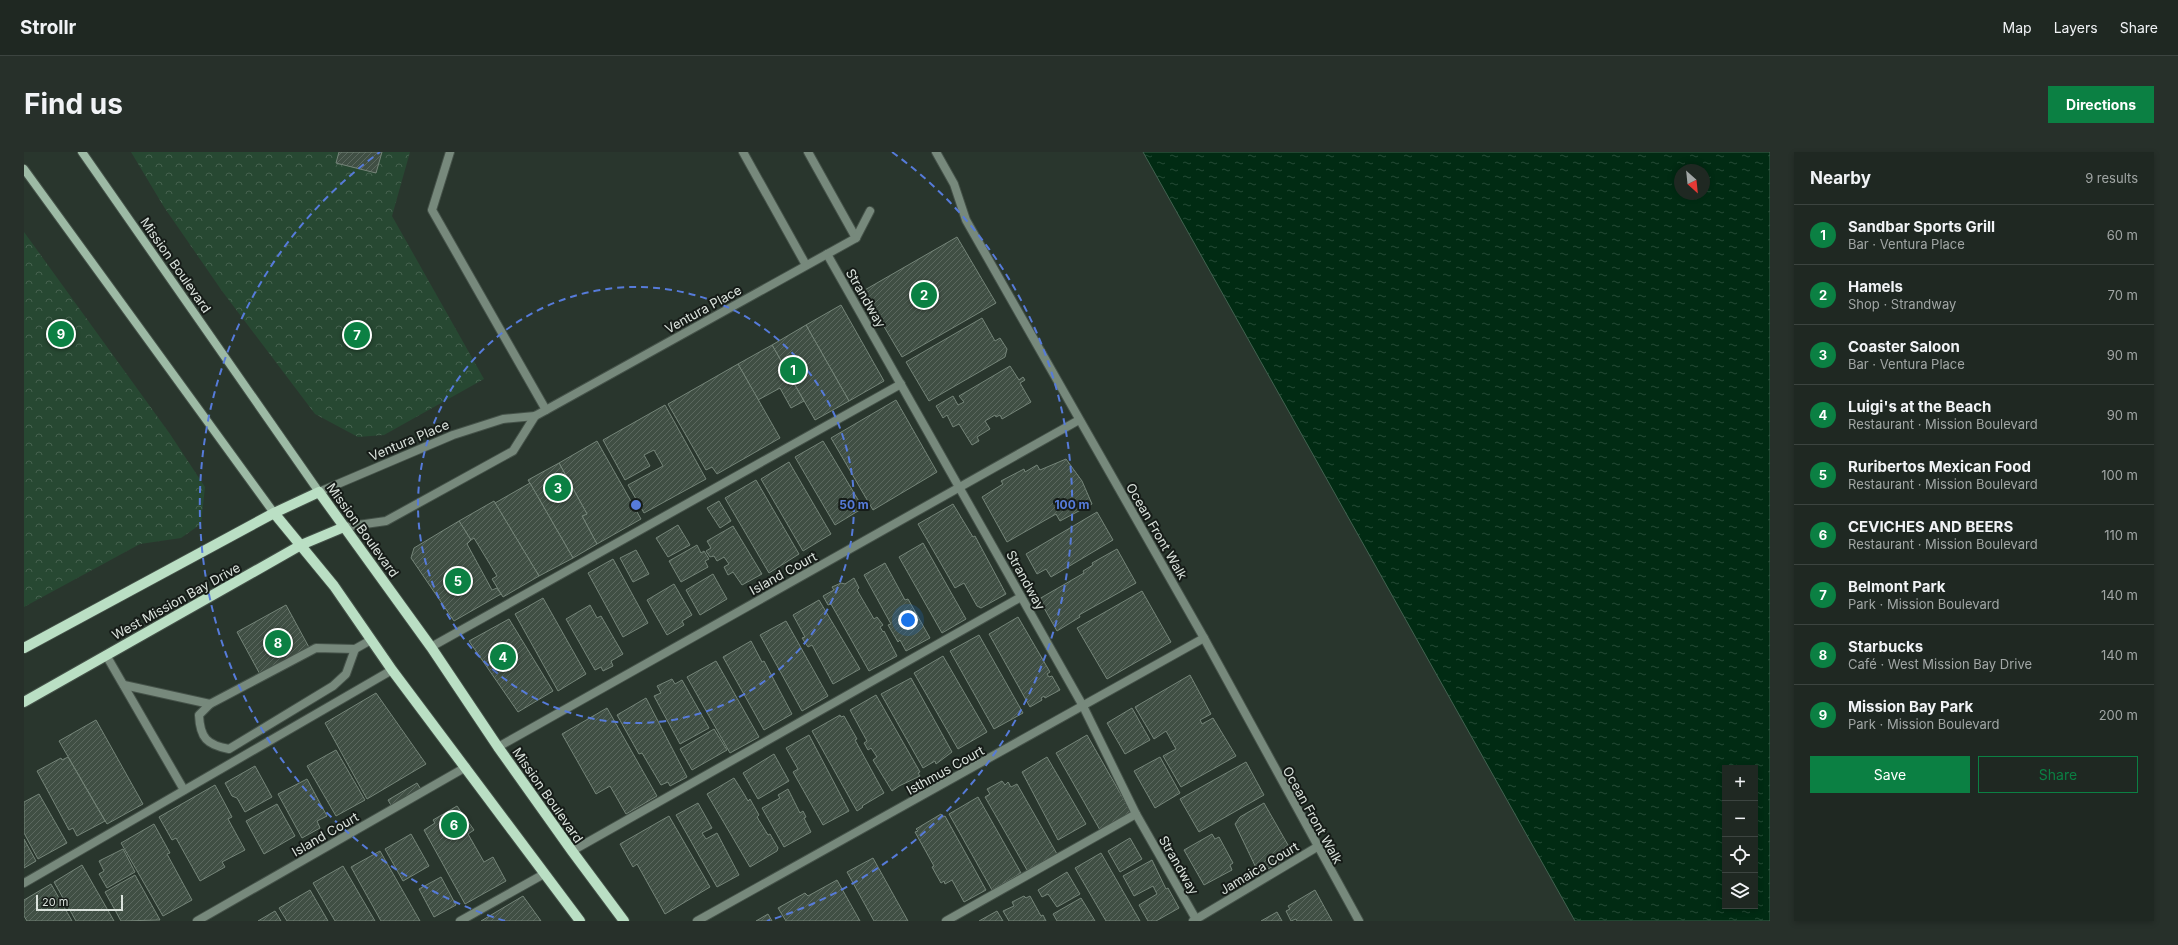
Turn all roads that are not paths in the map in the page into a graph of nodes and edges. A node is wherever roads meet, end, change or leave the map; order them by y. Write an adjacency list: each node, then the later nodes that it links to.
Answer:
1 (82, 152): 16 (main road, Mission Boulevard)
2 (450, 152): 12 (street)
3 (743, 152): 10 (street)
4 (808, 152): 8 (street)
5 (936, 152): 14 (street, Ocean Front Walk)
6 (24, 169): 17 (main road)
7 (870, 211): 8 (street)
8 (856, 238): 9 (street, Ventura Place)
9 (827, 254): 10 (street, Ventura Place); 11 (street, Strandway)
10 (806, 265): 12 (street, Ventura Place)
11 (901, 384): 15 (street, Strandway); 23 (street)
12 (546, 410): 13 (street, Ventura Place)
13 (535, 416): 16 (street, Ventura Place); 18 (street, Ventura Place)
14 (1079, 420): 15 (street, Island Court); 21 (street, Ocean Front Walk)
15 (961, 487): 20 (street, Strandway); 32 (street, Island Court)
16 (319, 492): 17 (main road); 18 (main road, Mission Boulevard)
17 (274, 513): 19 (main road); 24 (main road)
18 (344, 527): 19 (main road, West Mission Bay Drive); 23 (main road, Mission Boulevard)
19 (301, 545): 22 (main road); 26 (main road, West Mission Bay Drive)
20 (1021, 597): 31 (street, Strandway); 37 (street)
21 (1204, 638): 31 (street, Isthmus Court); 36 (street, Ocean Front Walk)
22 (371, 640): 25 (street); 27 (main road)
23 (431, 647): 32 (main road, Mission Boulevard)
24 (24, 648)
25 (355, 649): 30 (street); 30 (street)
26 (106, 655): 28 (street); 29 (main road, West Mission Bay Drive)
27 (392, 670): 33 (main road); 34 (street)
28 (124, 685): 30 (street); 34 (street)
29 (24, 702)
30 (210, 704)
31 (1084, 706): 35 (street, Strandway); 45 (street, Isthmus Court)
32 (498, 747): 37 (main road, Mission Boulevard)
33 (466, 767): 38 (main road); 41 (street, Island Court)
34 (184, 790): 39 (street)
35 (1136, 814): 40 (street, Strandway); 46 (street)
36 (1317, 847): 40 (street, Jamaica Court); 47 (street, Ocean Front Walk)
37 (572, 851): 44 (main road, Mission Boulevard)
38 (544, 874): 42 (street); 43 (main road)
39 (24, 883)
40 (1196, 920)
41 (197, 921)
42 (460, 921)
43 (580, 921)
44 (624, 921)
45 (697, 921)
46 (946, 921)
47 (1359, 921)

